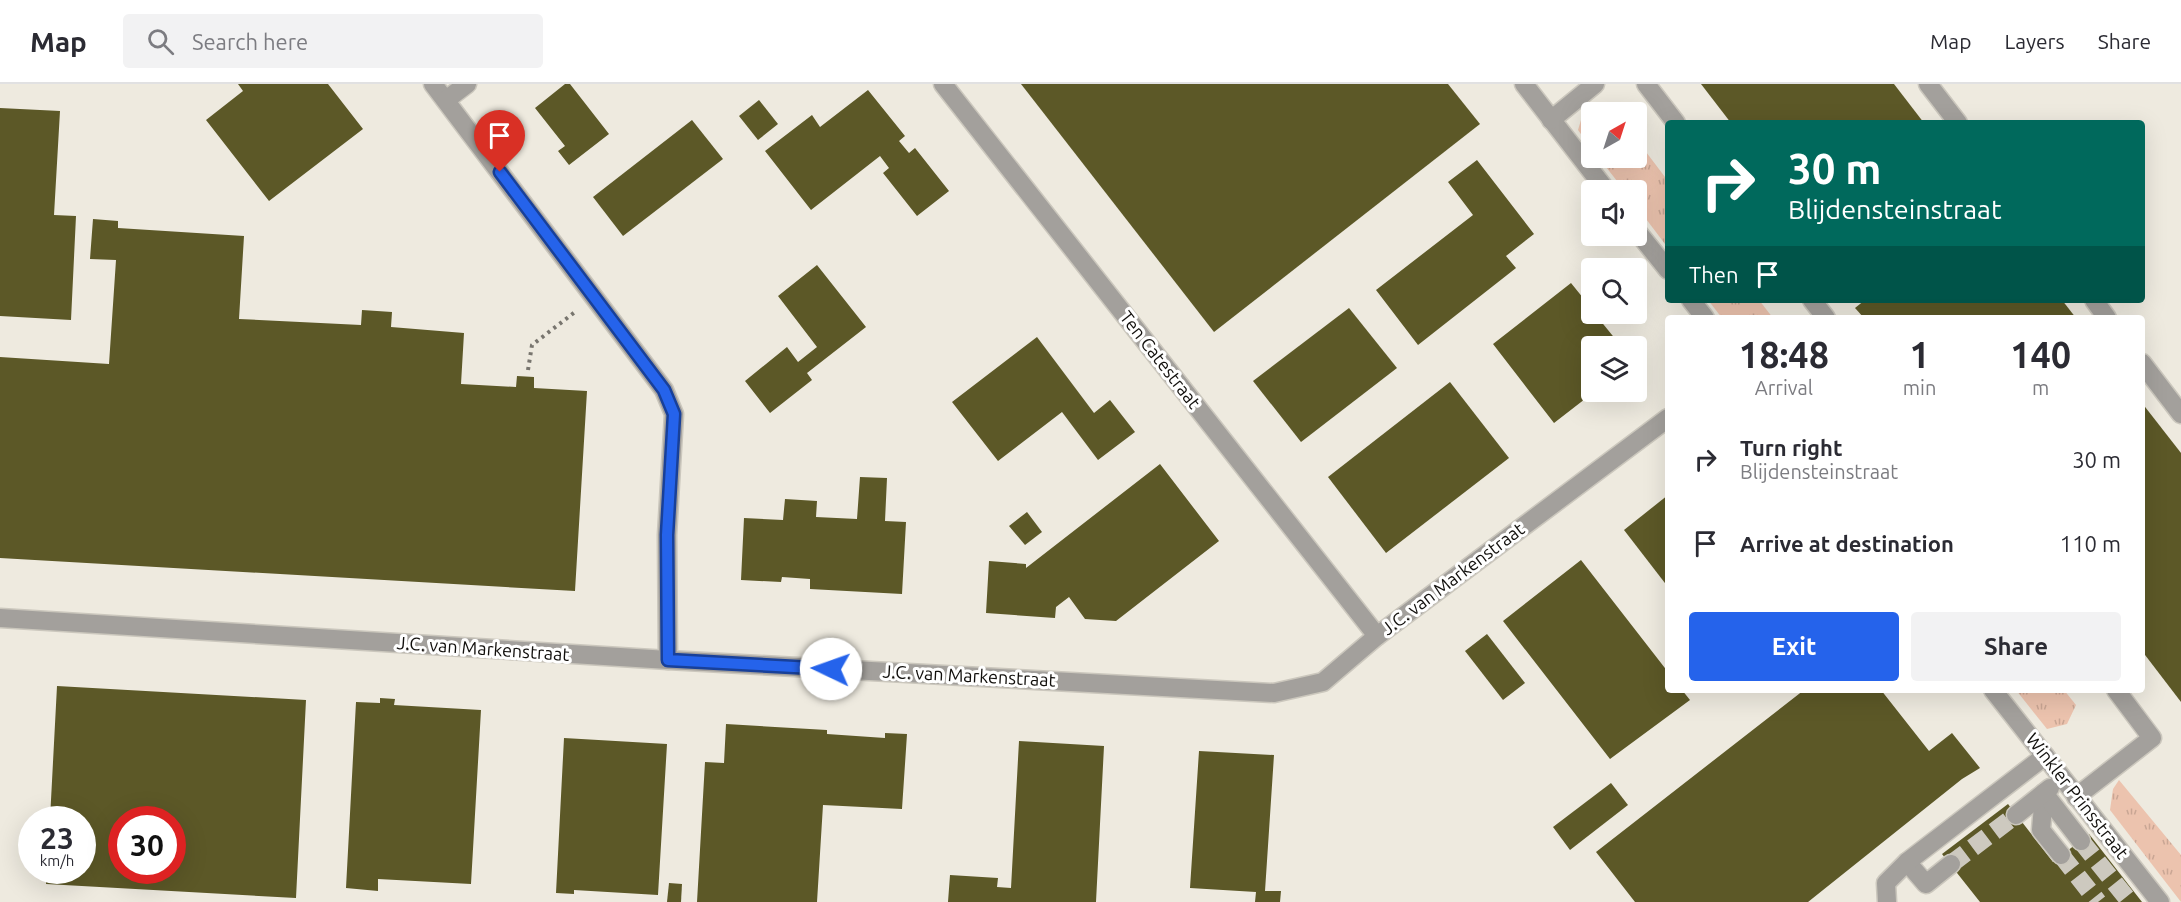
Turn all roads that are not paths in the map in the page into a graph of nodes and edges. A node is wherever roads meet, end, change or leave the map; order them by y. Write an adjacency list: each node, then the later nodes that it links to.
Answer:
1 (433, 84): 8 (street)
2 (467, 84): 8 (street)
3 (943, 84): 23 (street, Ten Catestraat)
4 (1524, 84): 9 (street)
5 (1595, 84): 9 (street)
6 (1646, 84): 10 (street)
7 (1928, 84): 11 (street)
8 (446, 100): 24 (street)
9 (1551, 120): 12 (street)
10 (1674, 120)
11 (1956, 120)
12 (1598, 180)
13 (1647, 244): 14 (street)
14 (1665, 266)
15 (1693, 303): 17 (street)
16 (1814, 303): 18 (street)
17 (1703, 315)
18 (1824, 315)
19 (2145, 367): 20 (street)
20 (2181, 414)
21 (1665, 420): 23 (street, J.C. van Markenstraat)
22 (0, 618): 24 (street, J.C. van Markenstraat)
23 (1377, 636): 24 (street, J.C. van Markenstraat)
24 (668, 660)
25 (1995, 693): 27 (street, Winkler Prinsstraat)
26 (2118, 693): 30 (street)
27 (2045, 756): 28 (street, Winkler Prinsstraat); 34 (street)
28 (2062, 779): 29 (street); 30 (street, Winkler Prinsstraat)
29 (2044, 793): 31 (street); 32 (street); 33 (street)
30 (2076, 797): 37 (street, Winkler Prinsstraat)
31 (2016, 814)
32 (2081, 840)
33 (2061, 855)
34 (1907, 862): 35 (street); 36 (street)
35 (1951, 864)
36 (1887, 902)
37 (2160, 902)

